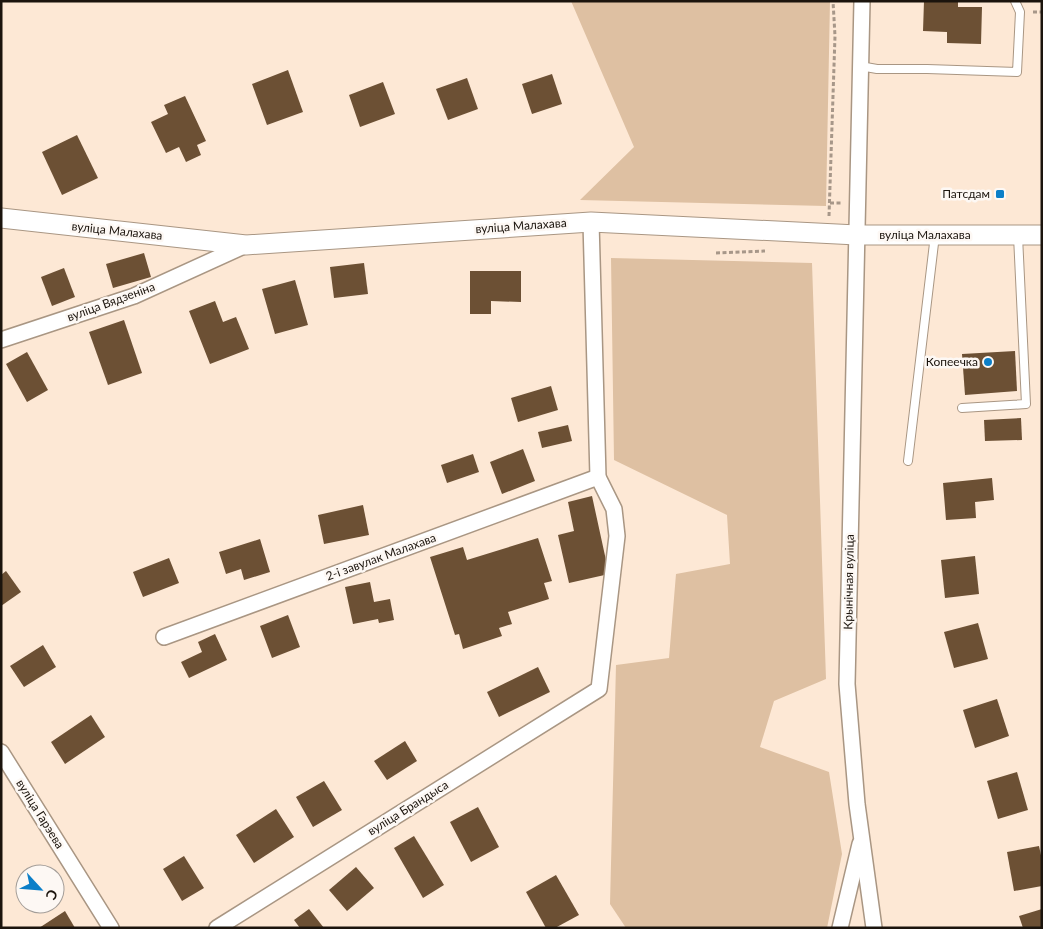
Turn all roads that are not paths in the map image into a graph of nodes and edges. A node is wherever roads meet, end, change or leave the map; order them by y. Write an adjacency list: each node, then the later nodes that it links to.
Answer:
1 (862, 1): 3 (street, Крынічная вуліца)
2 (1015, 1): 3 (lane)
3 (860, 66): 7 (street, Крынічная вуліца)
4 (1, 218): 10 (street, вуліца Малахава)
5 (591, 222): 7 (street, вуліца Малахава); 10 (street, вуліца Малахава); 14 (street)
6 (1018, 234): 8 (street, вуліца Малахава); 9 (street, вуліца Малахава); 12 (lane)
7 (857, 235): 8 (street, вуліца Малахава); 17 (street, Крынічная вуліца)
8 (936, 235): 13 (lane)
9 (1042, 235)
10 (246, 245): 11 (street, вуліца Вядзеніна)
11 (1, 340)
12 (962, 408)
13 (908, 461)
14 (598, 478): 15 (street, 2-і завулак Малахава); 19 (street, вуліца Брандыса)
15 (164, 637)
16 (1, 752): 18 (street, вуліца Гарэева)
17 (861, 836): 20 (street); 21 (street, Крынічная вуліца)
18 (111, 928)
19 (217, 928)
20 (840, 928)
21 (874, 928)

